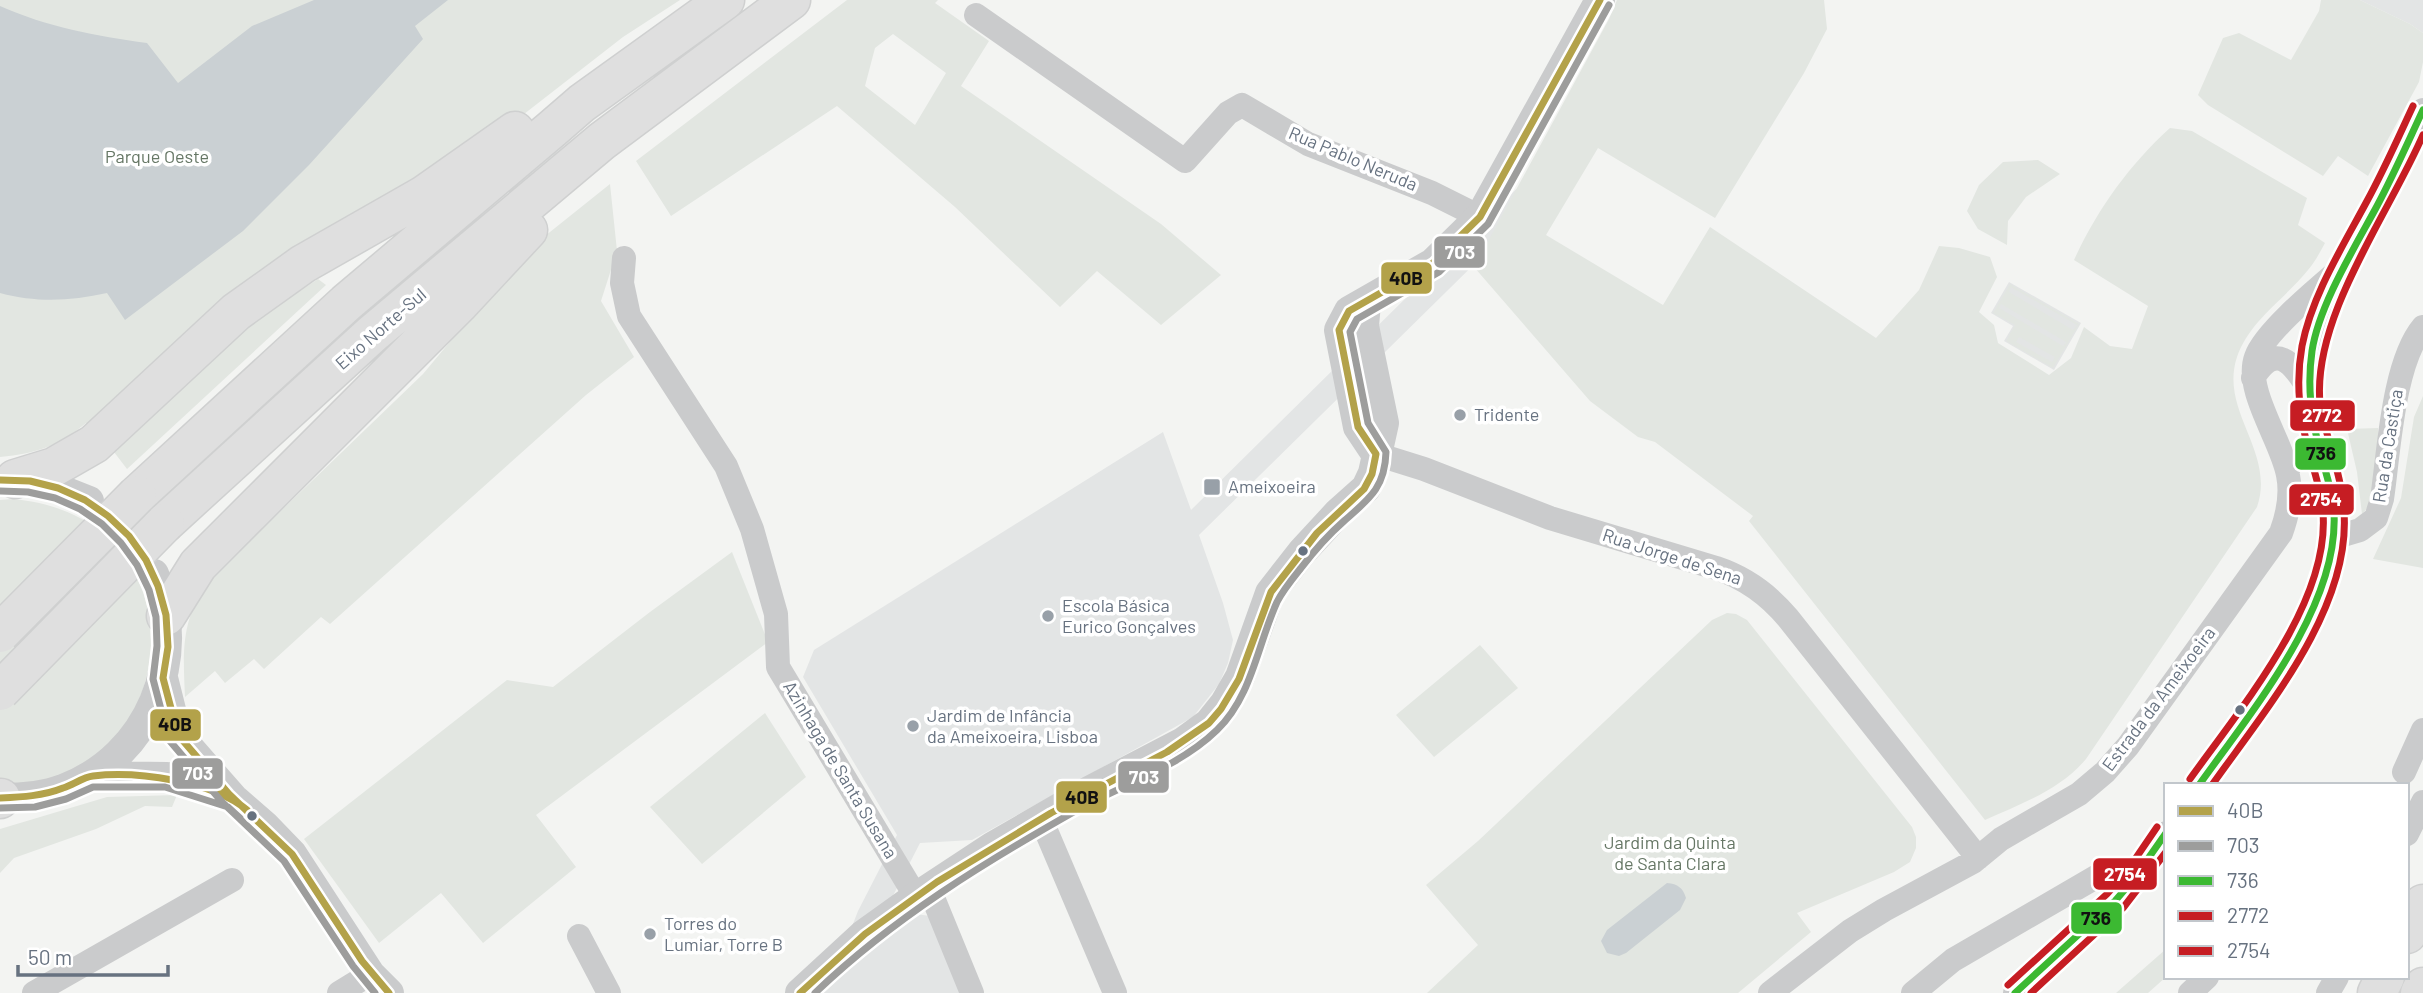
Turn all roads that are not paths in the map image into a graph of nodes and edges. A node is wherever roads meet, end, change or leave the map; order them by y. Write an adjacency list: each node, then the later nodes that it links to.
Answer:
1 (725, 0): 5 (highway)
2 (791, 0): 7 (highway, Eixo Norte-Sul)
3 (1600, 0): 8 (street)
4 (976, 15): 8 (street, Rua Pablo Neruda)
5 (582, 103): 15 (highway); 20 (highway, bridge)
6 (2423, 110): 10 (street)
7 (624, 125): 19 (highway); 22 (highway, Eixo Norte-Sul, bridge)
8 (1480, 217): 14 (street)
9 (624, 258): 36 (street, Azinhaga de Santa Susana)
10 (2345, 265): 12 (street); 13 (street)
11 (2422, 327): 17 (street, Rua da Castiça)
12 (2253, 378): 13 (street); 33 (street, Estrada da Ameixoeira)
13 (2308, 388): 17 (street)
14 (1376, 454): 30 (street); 33 (street, Rua Jorge de Sena)
15 (8, 480): 16 (street)
16 (89, 501)
17 (2333, 538): 26 (street)
18 (154, 574): 19 (street)
19 (166, 616): 21 (street)
20 (0, 633)
21 (163, 678): 25 (street); 27 (street)
22 (0, 691)
23 (2423, 730): 24 (street)
24 (2404, 772)
25 (91, 776): 27 (street); 28 (street)
26 (2200, 783)
27 (233, 798): 41 (street)
28 (0, 799)
29 (2423, 802): 31 (street)
30 (1041, 819): 36 (street); 48 (street)
31 (2409, 830)
32 (2164, 836): 35 (street)
33 (1978, 858): 49 (street, Estrada da Ameixoeira)
34 (232, 880): 43 (street)
35 (2133, 880): 50 (street); 51 (street)
36 (923, 893): 46 (street); 47 (street, Azinhaga de Santa Susana)
37 (2423, 904): 38 (highway)
38 (2409, 930)
39 (579, 936): 45 (street)
40 (2205, 979): 52 (street)
41 (380, 984): 44 (street)
42 (2423, 987): 53 (highway)
43 (34, 993)
44 (339, 993)
45 (609, 993)
46 (800, 993)
47 (972, 993)
48 (1115, 993)
49 (1770, 993)
50 (1913, 993)
51 (2015, 993)
52 (2190, 993)
53 (2420, 993)

